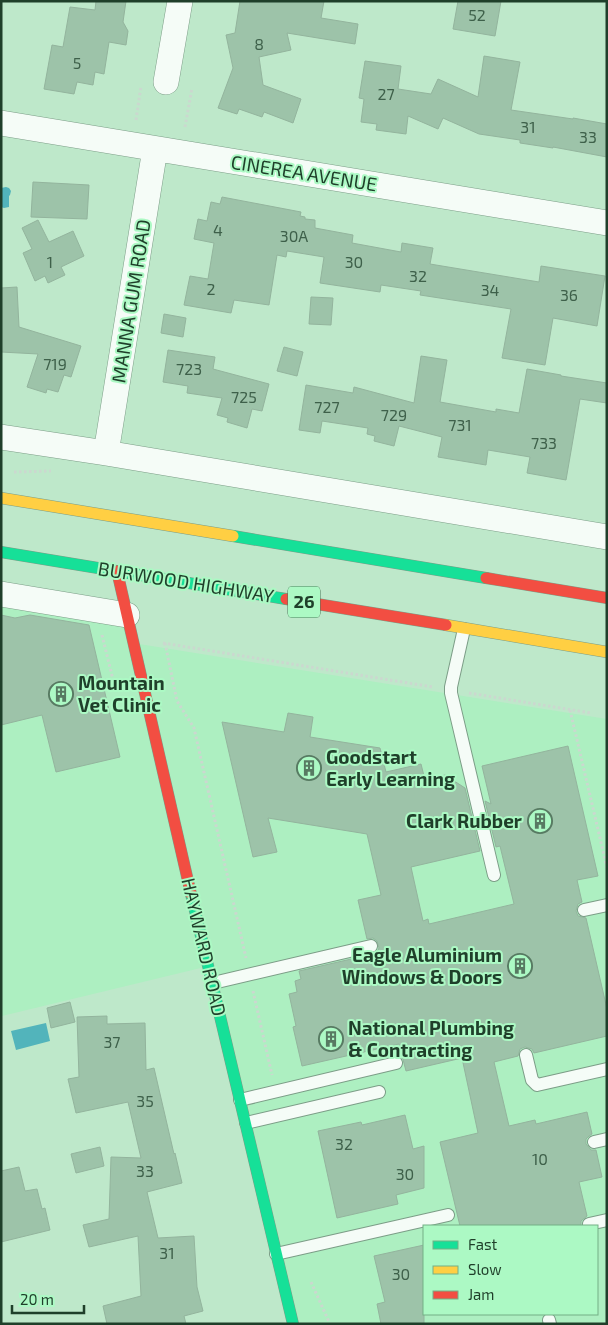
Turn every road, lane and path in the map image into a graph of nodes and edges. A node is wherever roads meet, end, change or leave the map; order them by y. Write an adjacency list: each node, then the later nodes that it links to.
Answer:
1 (180, 1): 2 (street)
2 (166, 82)
3 (1, 123): 4 (street, CINEREA AVENUE)
4 (155, 149): 5 (street, CINEREA AVENUE); 7 (street, MANNA GUM ROAD)
5 (607, 223)
6 (1, 437): 7 (street)
7 (106, 453): 9 (street)
8 (1, 498): 13 (main road)
9 (607, 537)
10 (1, 552): 11 (main road, BURWOOD HIGHWAY / 26)
11 (117, 571): 14 (main road, HAYWARD ROAD); 15 (main road, BURWOOD HIGHWAY / 26)
12 (1, 594): 14 (street)
13 (607, 598)
14 (127, 615): 26 (main road, HAYWARD ROAD)
15 (464, 629): 17 (main road, BURWOOD HIGHWAY / 26); 18 (lane)
16 (157, 642): 18 (path)
17 (607, 652)
18 (451, 690): 19 (path); 22 (lane)
19 (570, 710): 20 (path); 21 (path)
20 (591, 713)
21 (607, 868)
22 (494, 874)
23 (607, 905): 24 (lane)
24 (584, 910)
25 (371, 946): 26 (lane)
26 (213, 984): 31 (main road, HAYWARD ROAD)
27 (526, 1055): 29 (lane)
28 (396, 1064): 31 (lane)
29 (607, 1069)
30 (380, 1092): 32 (lane)
31 (240, 1100): 32 (main road, HAYWARD ROAD)
32 (246, 1123): 36 (main road, HAYWARD ROAD)
33 (448, 1215): 36 (lane)
34 (607, 1220): 35 (lane)
35 (589, 1224)
36 (276, 1254): 37 (main road, HAYWARD ROAD)
37 (293, 1324)

